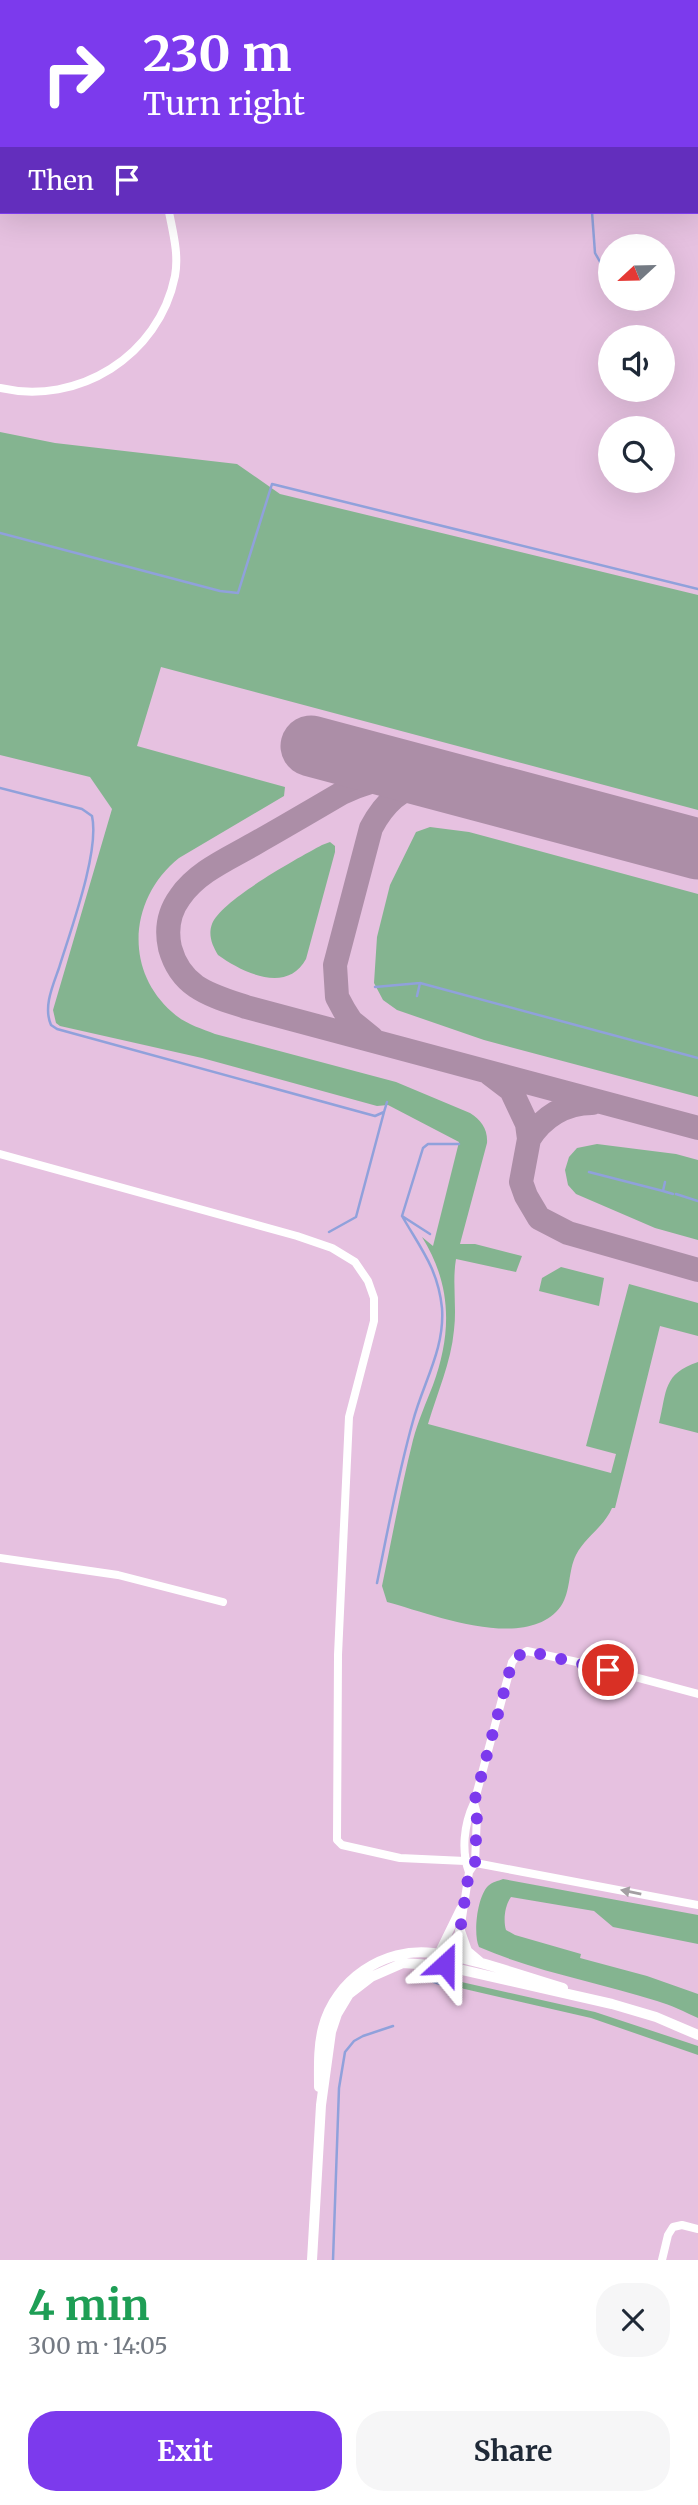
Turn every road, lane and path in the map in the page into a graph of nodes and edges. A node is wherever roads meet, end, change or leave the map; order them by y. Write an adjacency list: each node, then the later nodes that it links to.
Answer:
1 (169, 214): 2 (street)
2 (0, 388)
3 (0, 1154): 8 (street)
4 (0, 1558): 5 (street)
5 (223, 1602)
6 (698, 1694): 7 (street)
7 (474, 1803): 8 (street); 9 (street)
8 (465, 1861): 9 (street); 10 (street)
9 (475, 1863): 10 (street); 12 (street, one-way to 9)
10 (469, 1872): 11 (street)
11 (464, 1899): 13 (street); 14 (street)
12 (698, 1905)
13 (460, 1931): 14 (street); 15 (street)
14 (442, 1960): 15 (street); 16 (street); 19 (street)
15 (486, 1966): 16 (street)
16 (592, 1999): 17 (street)
17 (698, 2035)
18 (698, 2229): 20 (street)
19 (312, 2260)
20 (662, 2260)

